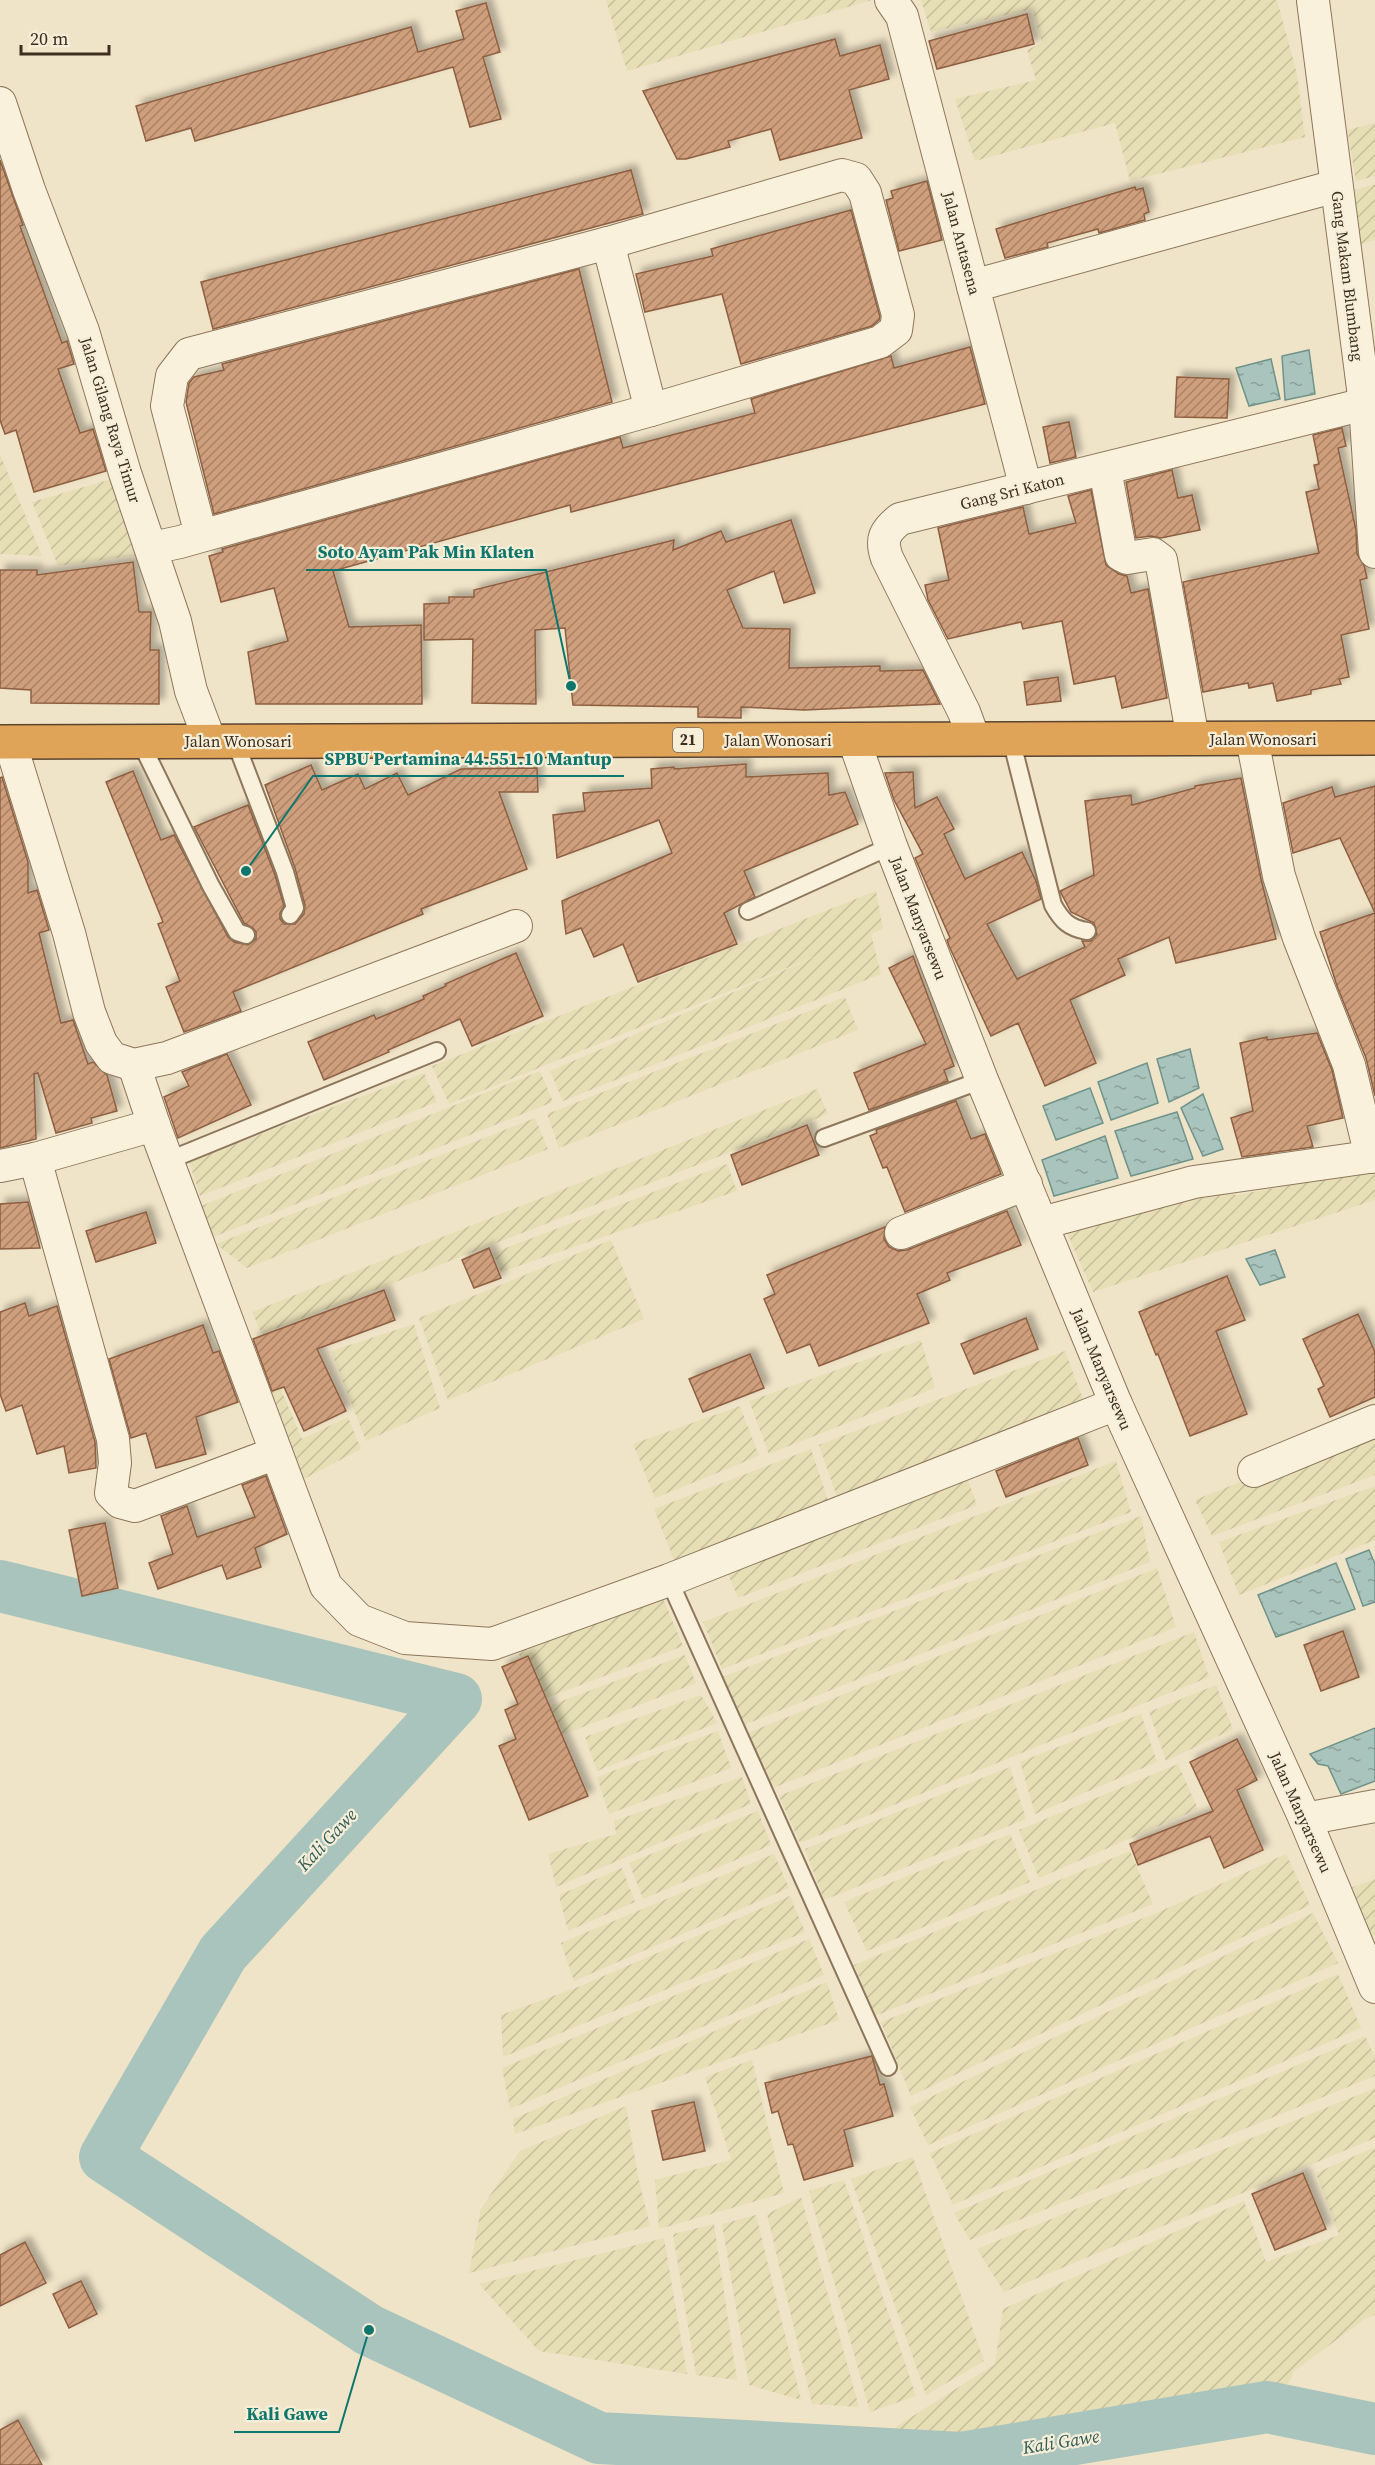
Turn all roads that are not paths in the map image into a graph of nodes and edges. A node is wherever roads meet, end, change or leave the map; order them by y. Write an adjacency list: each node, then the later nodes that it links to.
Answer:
1 (891, 0): 6 (street, Jalan Antasena)
2 (1313, 1): 4 (street, Gang Makam Blumbang)
3 (0, 103): 12 (street, Jalan Gilang Raya Timur)
4 (1336, 186): 6 (street); 7 (street, Gang Makam Blumbang)
5 (608, 243): 8 (street); 8 (street); 11 (street)
6 (973, 286): 10 (street, Jalan Antasena)
7 (1365, 404): 9 (street, Gang Sri Katon); 13 (street, Gang Makam Blumbang)
8 (651, 410): 11 (street)
9 (1105, 468): 10 (street, Gang Sri Katon); 17 (street)
10 (1026, 488): 15 (street, Gang Sri Katon)
11 (201, 535): 12 (street)
12 (152, 548): 21 (street, Jalan Gilang Raya Timur)
13 (1375, 552)
14 (1375, 738): 18 (highway, Jalan Wonosari / 21)
15 (974, 739): 16 (highway, Jalan Wonosari / 21); 19 (highway, Jalan Wonosari / 21)
16 (1011, 739): 17 (highway, Jalan Wonosari / 21); 27 (lane)
17 (1193, 739): 18 (highway, Jalan Wonosari / 21)
18 (1252, 739): 34 (street)
19 (854, 740): 21 (highway, Jalan Wonosari / 21); 23 (street, Jalan Manyarsewu)
20 (140, 741): 21 (highway, Jalan Wonosari / 21); 22 (highway, Jalan Wonosari / 21); 28 (lane)
21 (222, 741): 25 (lane)
22 (5, 742): 30 (street)
23 (891, 846): 24 (lane); 31 (street, Jalan Manyarsewu)
24 (748, 911)
25 (290, 915)
26 (516, 927): 30 (street)
27 (1087, 931)
28 (246, 935)
29 (437, 1051): 36 (lane)
30 (134, 1065): 32 (street)
31 (982, 1080): 33 (lane); 38 (street, Jalan Manyarsewu)
32 (154, 1125): 35 (street); 36 (street)
33 (824, 1138)
34 (1373, 1157): 39 (street)
35 (35, 1159): 37 (street); 43 (street)
36 (167, 1161): 43 (street)
37 (0, 1166)
38 (1026, 1184): 39 (street, Jalan Manyarsewu); 40 (street)
39 (1042, 1223): 41 (street, Jalan Manyarsewu)
40 (901, 1233)
41 (1116, 1404): 45 (street); 47 (street, Jalan Manyarsewu)
42 (1375, 1421): 44 (street)
43 (276, 1453): 45 (street)
44 (1254, 1471)
45 (669, 1580): 49 (lane)
46 (1375, 1806): 47 (street)
47 (1305, 1819): 48 (street, Jalan Manyarsewu)
48 (1375, 1987)
49 (888, 2067)

